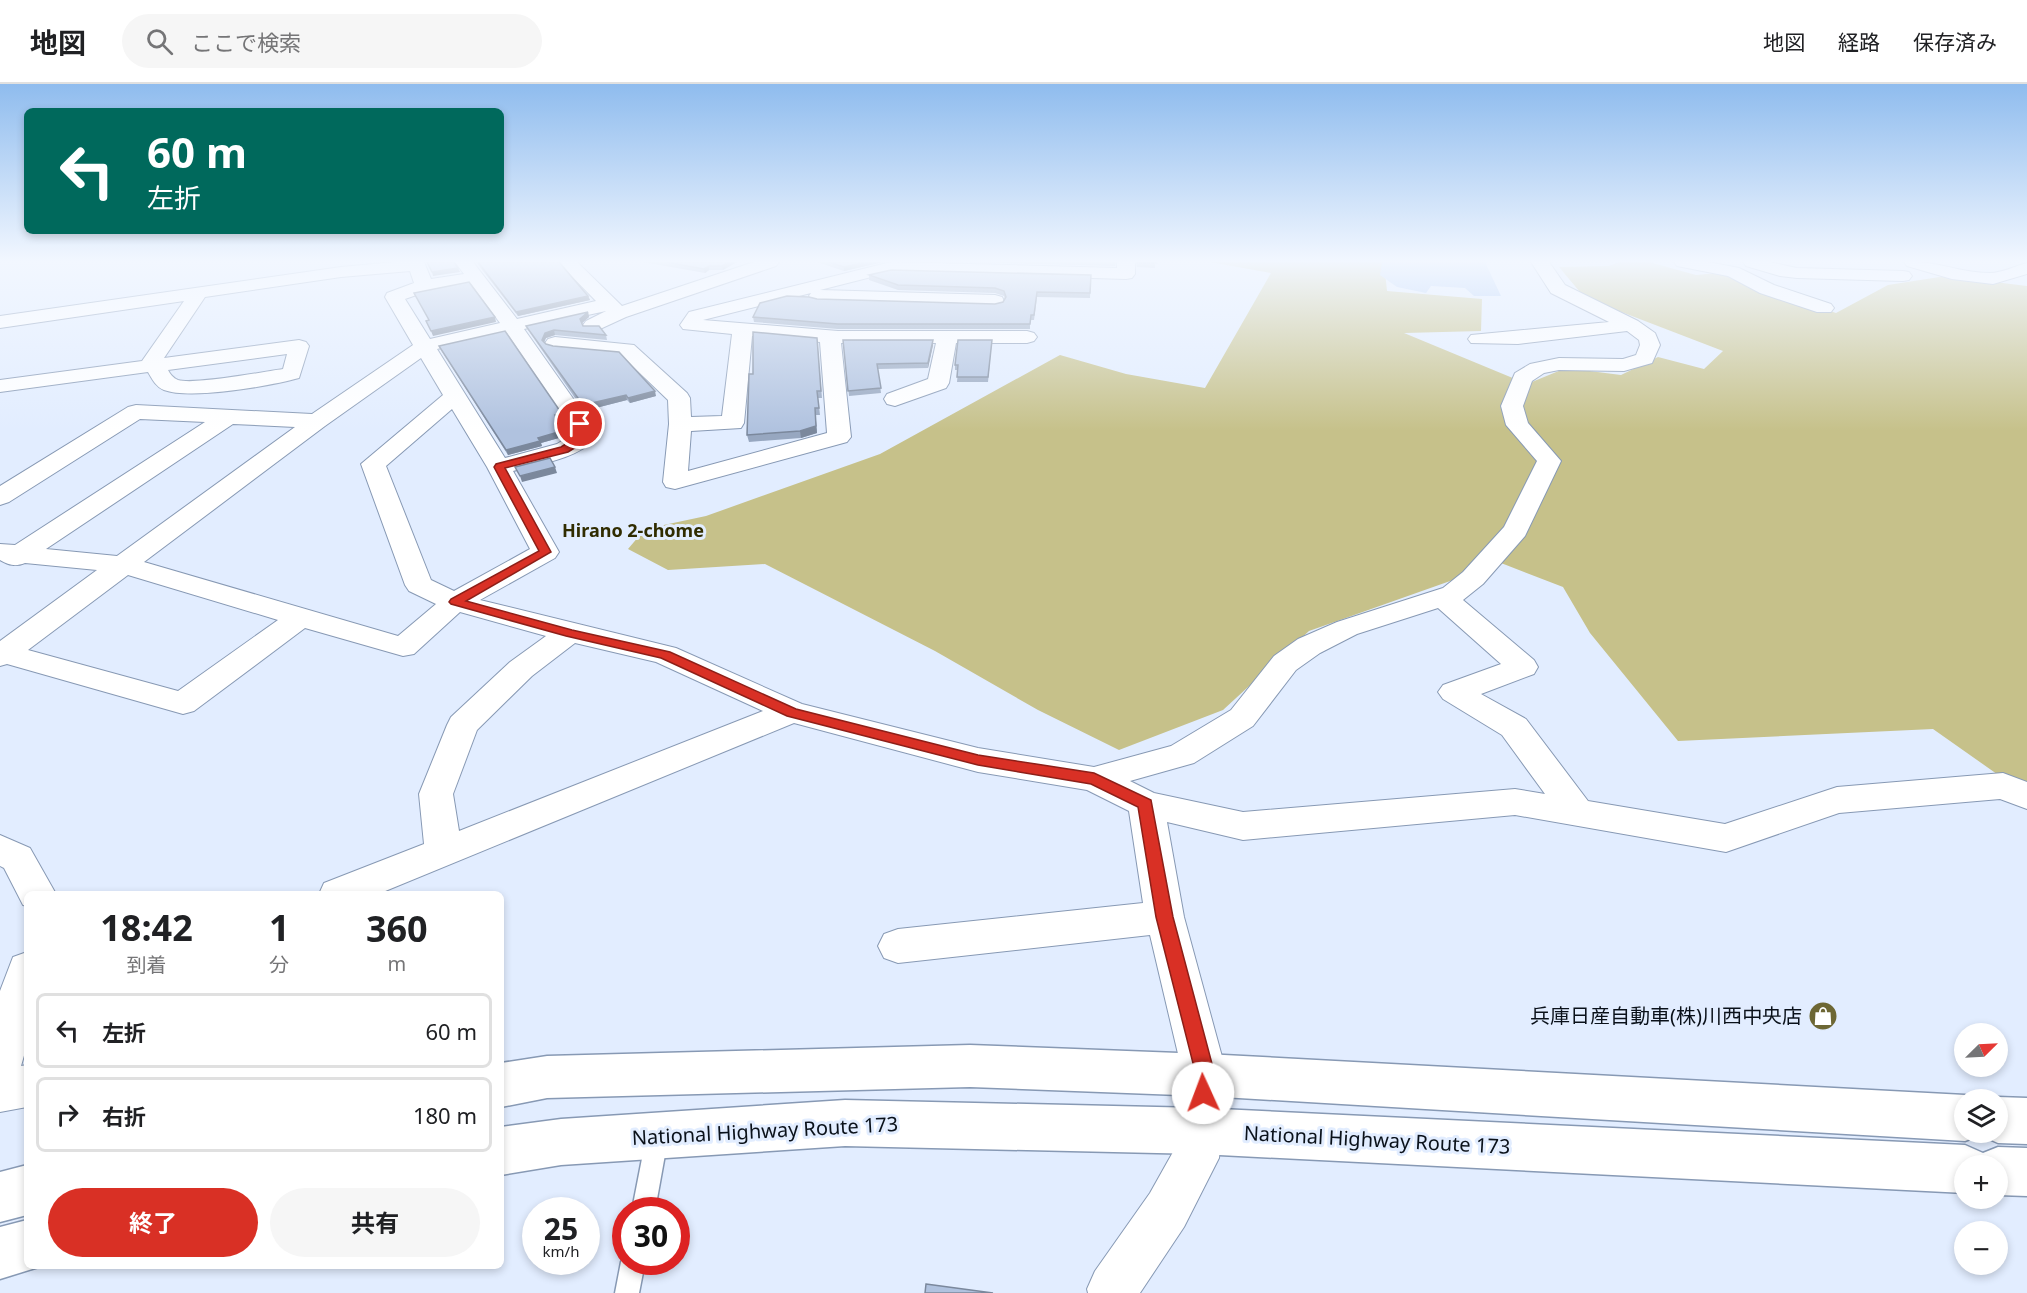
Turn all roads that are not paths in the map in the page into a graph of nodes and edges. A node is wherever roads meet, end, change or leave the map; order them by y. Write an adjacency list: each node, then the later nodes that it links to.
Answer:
1 (24, 318): 11 (street)
2 (181, 318): 25 (street)
3 (408, 318): 23 (street)
4 (507, 318): 14 (street)
5 (559, 318): 14 (street)
6 (596, 318): 22 (street)
7 (677, 318): 12 (street)
8 (694, 318): 12 (street)
9 (992, 318): 19 (street)
10 (1616, 318): 13 (street)
11 (6, 321): 18 (street)
12 (690, 325): 15 (street)
13 (1631, 326): 21 (street); 36 (street)
14 (513, 327): 23 (street); 24 (street)
15 (743, 328): 16 (street); 31 (street)
16 (831, 336): 17 (street); 31 (street)
17 (947, 337): 19 (street); 28 (street)
18 (0, 338)
19 (987, 338): 20 (street)
20 (1027, 338)
21 (1478, 339)
22 (555, 343): 24 (street); 31 (street)
23 (425, 346): 27 (street); 30 (street)
24 (530, 355): 32 (street)
25 (154, 365): 25 (street); 26 (street)
26 (0, 386)
27 (455, 396): 32 (street); 37 (street)
28 (895, 399)
29 (228, 417): 30 (street); 33 (street); 34 (street)
30 (317, 422): 35 (street)
31 (680, 424)
32 (499, 467): 37 (street)
33 (0, 497)
34 (7, 558): 35 (street)
35 (123, 565): 38 (street); 40 (street)
36 (1443, 597): 42 (street); 45 (street)
37 (456, 602): 38 (street); 39 (street)
38 (301, 617): 40 (street)
39 (570, 633): 41 (street); 47 (street)
40 (2, 655)
41 (792, 712): 42 (street); 47 (street)
42 (1094, 779): 44 (street)
43 (2027, 796): 45 (street)
44 (1146, 804): 45 (street); 50 (street)
45 (1578, 814)
46 (0, 849): 48 (street)
47 (443, 852): 49 (street)
48 (35, 891)
49 (346, 891)
50 (1165, 917): 51 (street); 54 (street)
51 (898, 946)
52 (24, 984): 53 (street)
53 (0, 1064)
54 (1205, 1075): 55 (highway); 58 (highway); 61 (street)
55 (504, 1084)
56 (24, 1087): 57 (street)
57 (0, 1091)
58 (1954, 1117)
59 (2008, 1120): 60 (highway)
60 (2027, 1121)
61 (1200, 1131): 62 (highway, National Highway Route 173); 64 (highway, National Highway Route 173); 74 (street)
62 (658, 1136): 63 (highway, National Highway Route 173); 69 (lane)
63 (504, 1151)
64 (1954, 1168)
65 (2008, 1172): 66 (highway)
66 (2027, 1173)
67 (24, 1191): 68 (highway)
68 (0, 1197)
69 (646, 1197)
70 (24, 1247): 71 (highway)
71 (0, 1253)
72 (630, 1275): 73 (lane)
73 (627, 1293)
74 (1114, 1293)

